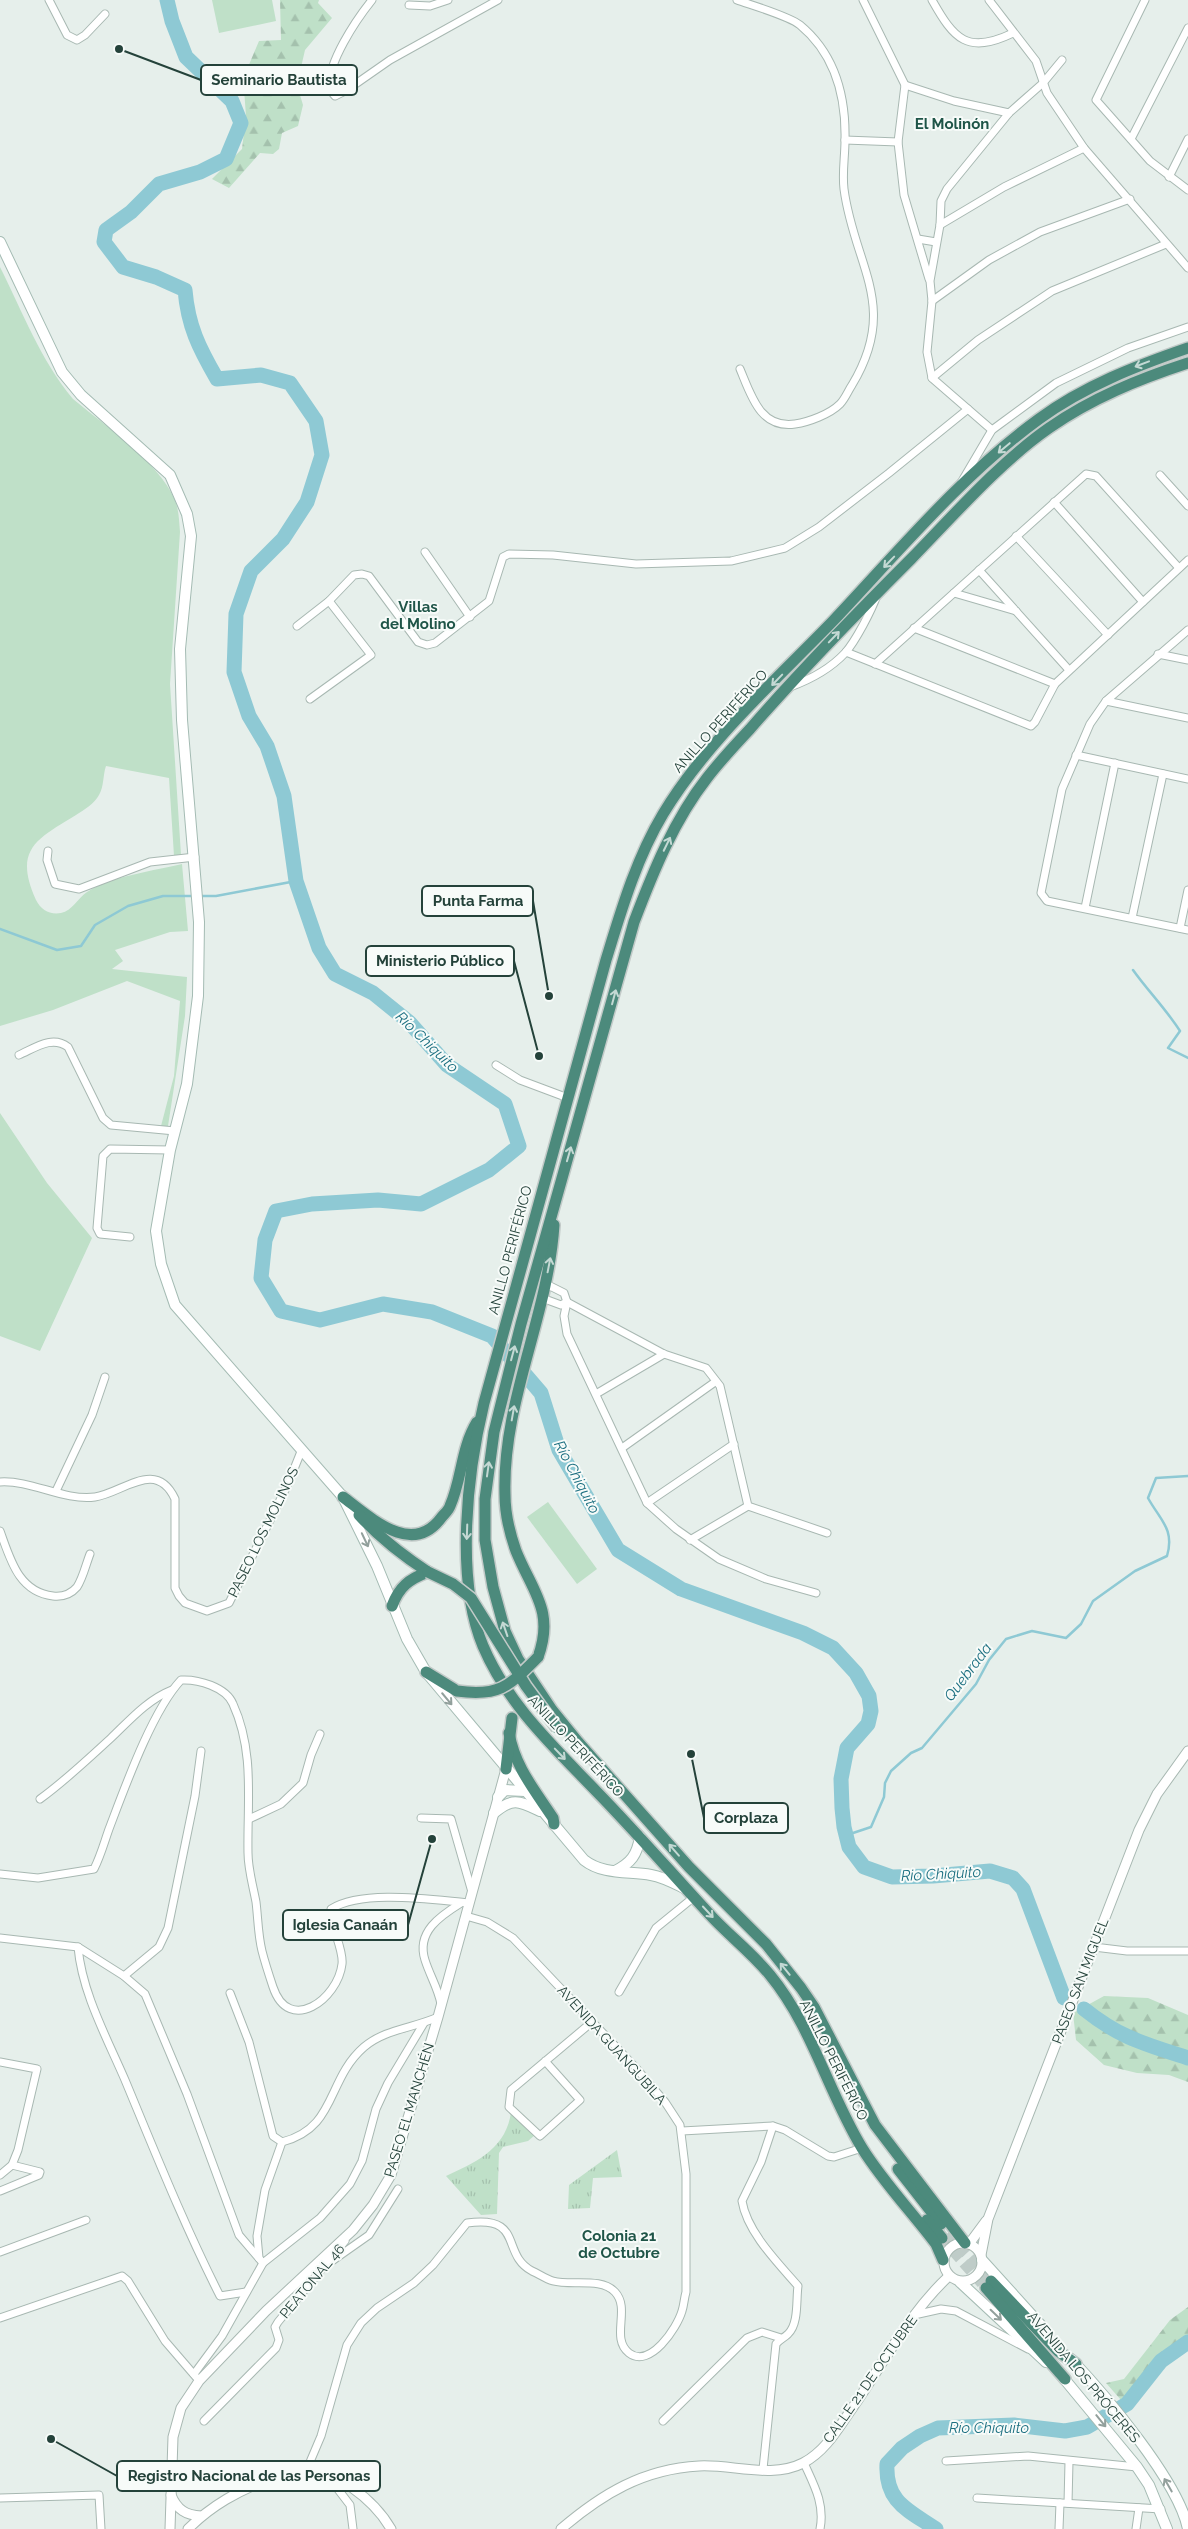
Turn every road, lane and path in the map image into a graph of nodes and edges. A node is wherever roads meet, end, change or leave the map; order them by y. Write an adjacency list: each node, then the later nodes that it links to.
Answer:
1 (49, 0): 12 (street)
2 (372, 0): 10 (street)
3 (448, 0): 11 (street)
4 (486, 0): 10 (street)
5 (737, 0): 21 (street)
6 (863, 0): 17 (street)
7 (932, 0): 14 (street)
8 (989, 0): 14 (street)
9 (1145, 0): 19 (street)
10 (496, 1)
11 (408, 5)
12 (105, 14)
13 (1188, 28): 19 (street)
14 (1013, 33): 16 (street)
15 (1062, 60): 16 (street)
16 (1043, 83): 18 (street); 23 (street)
17 (906, 85): 18 (street); 22 (street)
18 (1009, 113): 27 (street)
19 (1131, 139): 24 (street)
20 (1188, 139): 24 (street)
21 (845, 140): 22 (street); 38 (street)
22 (898, 142): 28 (street)
23 (1084, 148): 26 (street); 27 (street)
24 (1169, 177): 25 (street)
25 (1188, 190)
26 (1130, 199): 31 (street); 34 (street)
27 (940, 225): 30 (street)
28 (918, 240): 30 (street); 33 (street)
29 (0, 242): 76 (main road)
30 (936, 242): 33 (street)
31 (1166, 244): 32 (street); 39 (street)
32 (1188, 268)
33 (930, 281): 34 (street)
34 (932, 301): 39 (street)
35 (1188, 327): 41 (street)
36 (1188, 348): 43 (highway, ANILLO PERIFÉRICO, one-way to 43)
37 (1188, 363): 51 (highway, ANILLO PERIFÉRICO)
38 (740, 369)
39 (932, 378): 40 (street)
40 (968, 409): 41 (street); 56 (street)
41 (992, 430): 43 (street)
42 (1160, 474): 45 (street)
43 (956, 492): 84 (highway, ANILLO PERIFÉRICO, one-way to 84)
44 (1054, 502): 46 (street); 49 (street); 54 (street)
45 (1188, 506)
46 (1016, 536): 50 (street); 60 (street)
47 (425, 552): 56 (street)
48 (1188, 560): 49 (street)
49 (1180, 568): 54 (street)
50 (979, 570): 52 (street); 55 (street)
51 (878, 591): 61 (street); 67 (highway, ANILLO PERIFÉRICO, one-way to 51)
52 (954, 592): 55 (street); 58 (street)
53 (330, 601): 56 (street); 57 (street); 68 (street)
54 (1143, 602): 60 (street)
55 (1016, 611): 65 (street)
56 (470, 617)
57 (297, 626)
58 (914, 628): 64 (street); 66 (street)
59 (1188, 630): 62 (street)
60 (1108, 635): 65 (street)
61 (846, 652): 64 (street); 67 (street)
62 (1158, 654): 63 (street); 69 (street)
63 (1188, 660)
64 (875, 664): 66 (street)
65 (1069, 670): 66 (street)
66 (1055, 684)
67 (785, 689): 87 (highway, ANILLO PERIFÉRICO, one-way to 67)
68 (310, 699)
69 (1106, 701): 70 (street); 71 (street)
70 (1188, 718)
71 (1076, 755): 72 (street); 78 (street)
72 (1115, 763): 73 (street); 78 (street)
73 (1163, 774): 74 (street); 79 (street)
74 (1188, 780)
75 (48, 851): 76 (street)
76 (195, 857): 85 (main road)
77 (1188, 890): 80 (street)
78 (1085, 908): 79 (street)
79 (1132, 918): 80 (street)
80 (1180, 928): 81 (street)
81 (1188, 930)
82 (19, 1055): 85 (street)
83 (496, 1065): 84 (street)
84 (568, 1098): 96 (highway, ANILLO PERIFÉRICO)
85 (175, 1131): 86 (main road)
86 (170, 1150): 88 (street); 99 (main road)
87 (556, 1200): 89 (highway, one-way to 87); 120 (highway, ANILLO PERIFÉRICO, one-way to 87)
88 (130, 1237)
89 (546, 1284): 90 (highway); 91 (street)
90 (542, 1298): 91 (street); 112 (highway, one-way to 90, bridge)
91 (567, 1302): 92 (street); 95 (street)
92 (664, 1354): 94 (street); 95 (street)
93 (106, 1377): 101 (street)
94 (715, 1382): 97 (street); 98 (street)
95 (596, 1394): 98 (street)
96 (481, 1414): 102 (highway); 129 (highway, ANILLO PERIFÉRICO, one-way to 129)
97 (734, 1444): 103 (street); 104 (street)
98 (622, 1448): 103 (street)
99 (302, 1449): 101 (street, PASEO LOS MOLINOS); 102 (main road)
100 (0, 1482): 101 (street, PASEO LOS MOLINOS)
101 (56, 1491)
102 (344, 1496): 109 (highway); 111 (main road, one-way to 111)
103 (647, 1502): 107 (street)
104 (748, 1506): 106 (street); 107 (street)
105 (0, 1531): 108 (street)
106 (827, 1533)
107 (690, 1540): 110 (street)
108 (90, 1554)
109 (428, 1572): 111 (highway); 120 (highway, bridge)
110 (816, 1593)
111 (392, 1606): 112 (main road)
112 (426, 1672): 119 (main road, one-way to 119)
113 (172, 1690): 123 (street); 127 (street); 131 (street)
114 (512, 1718): 115 (highway)
115 (509, 1733): 119 (highway); 128 (highway)
116 (320, 1734): 127 (street)
117 (201, 1751): 140 (street)
118 (1188, 1751): 137 (street, PASEO SAN MIGUEL)
119 (506, 1769): 121 (main road); 122 (street, PASEO EL MANCHÉN)
120 (611, 1781): 141 (highway, ANILLO PERIFÉRICO, one-way to 120)
121 (525, 1791): 122 (main road); 124 (main road)
122 (498, 1797): 125 (street, PASEO EL MANCHÉN)
123 (40, 1800)
124 (543, 1812): 125 (main road); 128 (main road)
125 (494, 1813): 132 (street, PASEO EL MANCHÉN)
126 (421, 1818): 132 (street)
127 (249, 1820): 134 (street)
128 (554, 1824): 130 (main road)
129 (640, 1837): 130 (main road); 133 (highway, ANILLO PERIFÉRICO)
130 (615, 1871): 133 (main road)
131 (0, 1874)
132 (472, 1892): 134 (street, PASEO EL MANCHÉN)
133 (690, 1894): 142 (street); 146 (highway, ANILLO PERIFÉRICO, one-way to 146)
134 (465, 1903): 135 (street, PASEO EL MANCHÉN); 144 (street)
135 (466, 1916): 144 (street, PASEO EL MANCHÉN); 147 (street, AVENIDA GUANGUBILA)
136 (0, 1938): 138 (street)
137 (1094, 1947): 139 (street); 159 (street, PASEO SAN MIGUEL)
138 (78, 1948): 140 (street); 170 (street)
139 (1188, 1952)
140 (124, 1976): 166 (street)
141 (801, 1988): 146 (highway); 162 (highway, ANILLO PERIFÉRICO)
142 (619, 1992)
143 (230, 1993): 153 (street)
144 (441, 2005): 145 (street, PASEO EL MANCHÉN)
145 (438, 2017): 148 (street); 161 (street, PASEO EL MANCHÉN)
146 (798, 2017): 154 (highway, ANILLO PERIFÉRICO)
147 (592, 2022): 149 (street); 152 (street, AVENIDA GUANGUBILA)
148 (424, 2023): 153 (street); 166 (street)
149 (545, 2061): 149 (street)
150 (0, 2062): 155 (street)
151 (773, 2126): 152 (street); 154 (street); 173 (street)
152 (682, 2131): 184 (street, AVENIDA GUANGUBILA)
153 (282, 2142): 166 (street)
154 (862, 2148): 165 (highway, ANILLO PERIFÉRICO)
155 (12, 2165): 156 (street); 158 (street)
156 (0, 2175)
157 (398, 2189): 167 (street)
158 (0, 2191)
159 (988, 2219): 162 (street, PASEO SAN MIGUEL); 164 (street, PASEO SAN MIGUEL)
160 (86, 2220): 163 (street)
161 (353, 2230): 167 (street, PEATONAL 46); 176 (street, PASEO EL MANCHÉN)
162 (967, 2243): 164 (street); 165 (street)
163 (0, 2252)
164 (981, 2257): 169 (street); 175 (main road, AVENIDA LOS PRÓCERES)
165 (943, 2260): 168 (street)
166 (261, 2261): 170 (street)
167 (328, 2264): 179 (street, PEATONAL 46)
168 (949, 2276): 169 (street); 171 (street, CALLE 21 DE OCTUBRE)
169 (960, 2282): 174 (main road, AVENIDA LOS PRÓCERES, one-way to 174)
170 (246, 2292): 176 (street)
171 (914, 2315): 174 (street); 182 (street, CALLE 21 DE OCTUBRE)
172 (0, 2318): 176 (street)
173 (781, 2338): 178 (street); 185 (street)
174 (1033, 2352): 177 (main road, AVENIDA LOS PRÓCERES)
175 (1076, 2364): 177 (highway); 204 (main road, AVENIDA LOS PRÓCERES, one-way to 175)
176 (196, 2377): 187 (street, PASEO EL MANCHÉN)
177 (1065, 2379): 183 (main road, AVENIDA LOS PRÓCERES, one-way to 183)
178 (663, 2420)
179 (204, 2422)
180 (946, 2462): 181 (street)
181 (1069, 2462): 183 (street); 190 (street)
182 (804, 2463): 185 (street, CALLE 21 DE OCTUBRE); 200 (street)
183 (1137, 2467): 192 (main road, AVENIDA LOS PRÓCERES)
184 (306, 2469): 186 (street); 193 (street)
185 (763, 2469): 199 (street, CALLE 21 DE OCTUBRE)
186 (327, 2475): 197 (street); 198 (street)
187 (170, 2492): 193 (street); 195 (street, PASEO EL MANCHÉN)
188 (0, 2498): 194 (street)
189 (977, 2498): 190 (street)
190 (1064, 2503): 191 (street); 201 (street)
191 (1139, 2508): 192 (street); 202 (street)
192 (1160, 2509): 203 (main road, AVENIDA LOS PRÓCERES)
193 (201, 2516): 196 (street)
194 (100, 2529)
195 (170, 2529)
196 (188, 2529)
197 (353, 2529)
198 (391, 2529)
199 (561, 2529)
200 (820, 2529)
201 (1059, 2529)
202 (1136, 2529)
203 (1167, 2529)
204 (1188, 2529)

